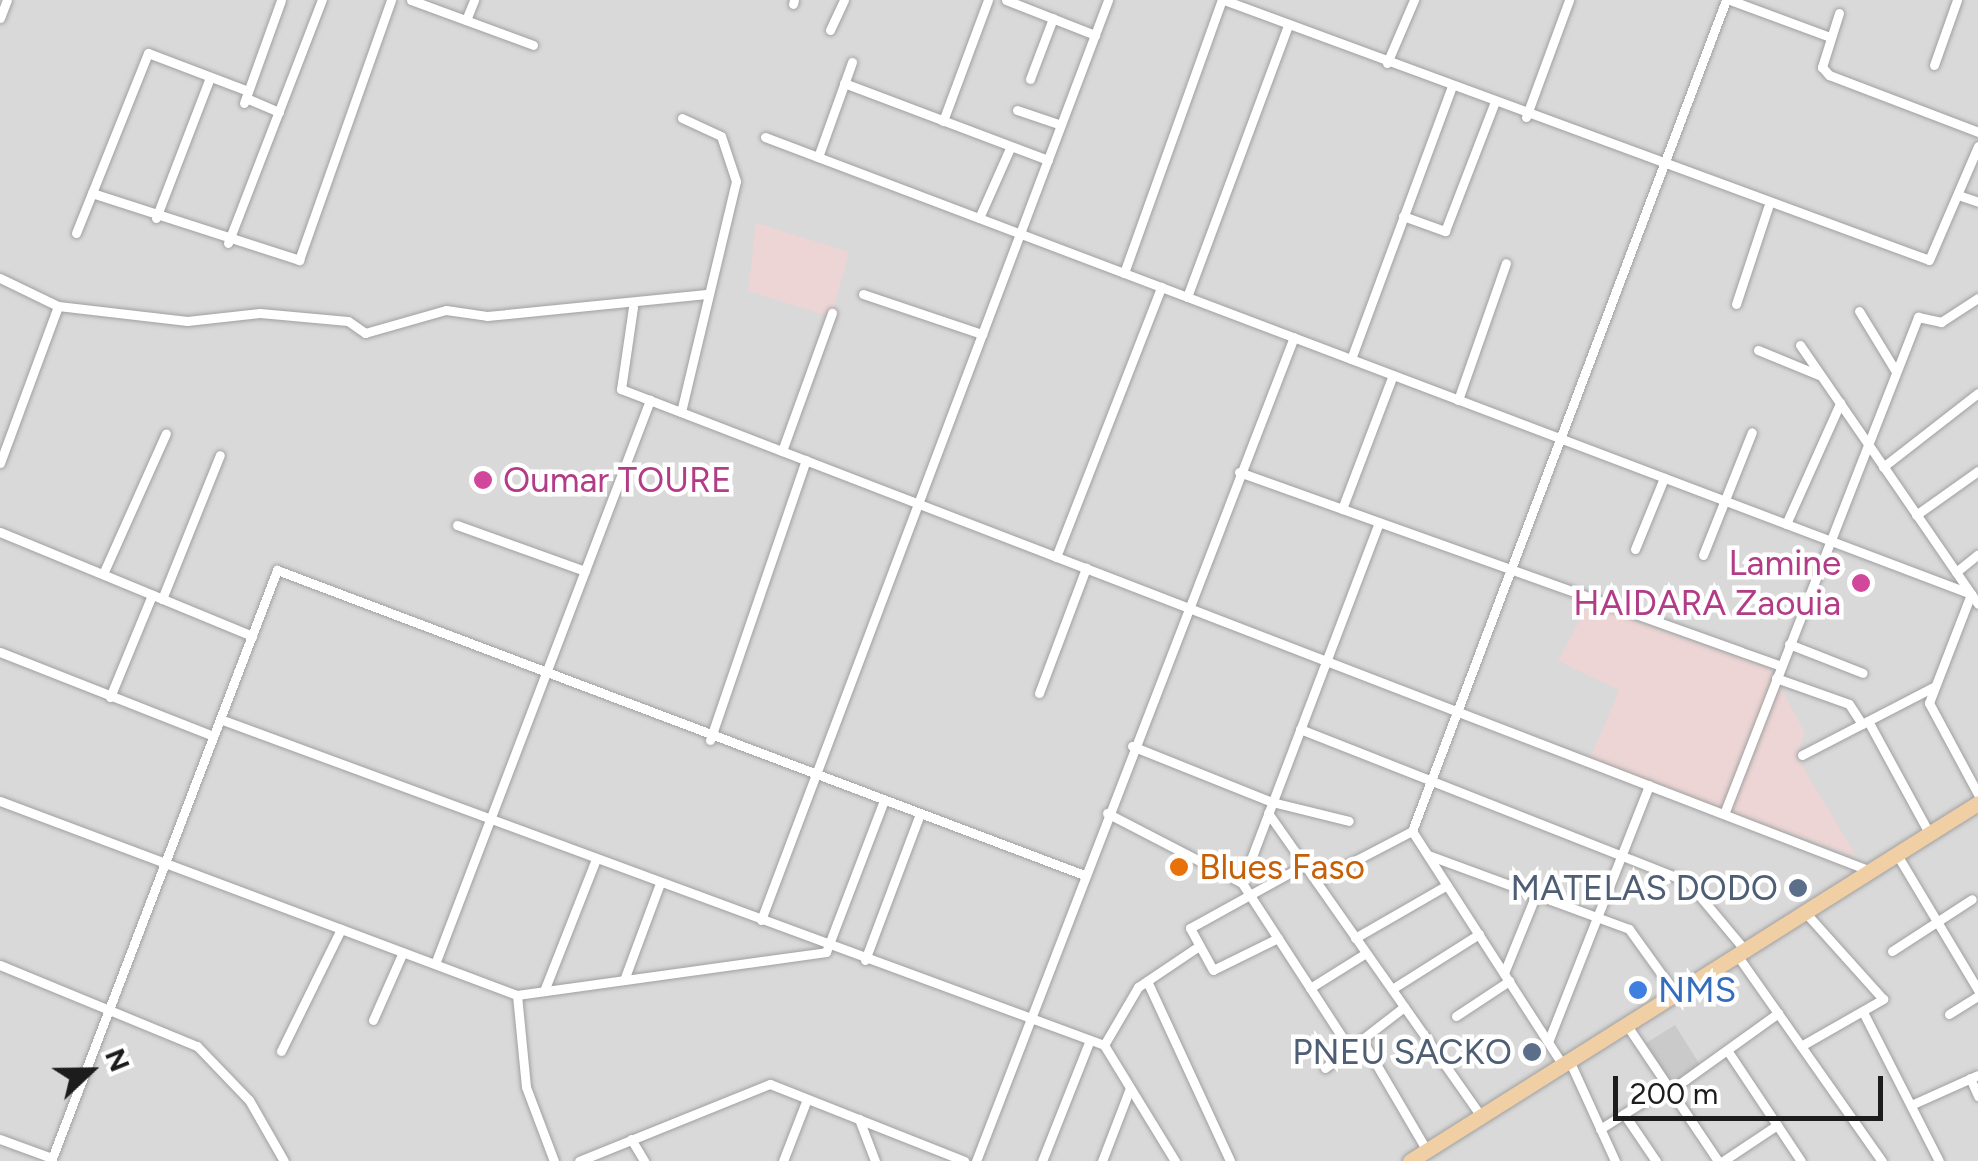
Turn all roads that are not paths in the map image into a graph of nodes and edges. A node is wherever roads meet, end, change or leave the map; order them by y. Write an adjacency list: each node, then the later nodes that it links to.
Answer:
1 (7, 0): 17 (street)
2 (281, 0): 32 (street)
3 (322, 0): 35 (street)
4 (391, 0): 56 (street)
5 (411, 0): 19 (street)
6 (474, 0): 19 (street)
7 (844, 0): 21 (street)
8 (988, 0): 38 (street)
9 (1006, 0): 18 (street)
10 (1108, 0): 22 (street)
11 (1223, 0): 20 (street); 58 (street)
12 (1414, 0): 26 (street)
13 (1569, 0): 36 (street)
14 (1728, 0): 23 (street); 46 (street)
15 (1957, 0): 27 (street)
16 (1839, 13): 23 (street)
17 (0, 18)
18 (1053, 18): 22 (street); 29 (street)
19 (466, 20): 24 (street)
20 (1288, 25): 26 (street); 63 (street)
21 (830, 30)
22 (1095, 35): 39 (street)
23 (1830, 37): 40 (street)
24 (532, 45)
25 (852, 62): 30 (street)
26 (1387, 63): 31 (street)
27 (1934, 65)
28 (210, 76): 32 (street); 47 (street); 52 (street)
29 (1030, 78)
30 (844, 83): 38 (street); 44 (street)
31 (1451, 88): 33 (street); 51 (street)
32 (246, 97): 35 (street)
33 (1494, 104): 36 (street); 51 (street)
34 (1017, 110): 39 (street)
35 (279, 112): 56 (street)
36 (1526, 116): 46 (street)
37 (682, 118): 61 (street)
38 (943, 120): 43 (street)
39 (1061, 125): 45 (street)
40 (1978, 132)
41 (765, 137): 44 (street)
42 (1978, 146): 48 (street)
43 (1010, 148): 45 (street); 53 (street)
44 (818, 158): 53 (street)
45 (1048, 160): 55 (street)
46 (1662, 169): 50 (street); 85 (street)
47 (92, 193): 52 (street); 54 (street)
48 (1961, 196): 49 (street); 50 (street)
49 (1978, 202)
50 (1768, 207): 65 (street)
51 (1403, 216): 74 (street)
52 (156, 218): 56 (street)
53 (979, 218): 55 (street)
54 (76, 233)
55 (1020, 234): 58 (street); 70 (street)
56 (228, 243)
57 (1506, 263): 80 (street)
58 (1124, 273): 60 (street)
59 (0, 278): 66 (street)
60 (1161, 287): 63 (street); 107 (street)
61 (709, 294): 67 (street); 82 (street)
62 (863, 294): 70 (street)
63 (1187, 297): 71 (street)
64 (1978, 298): 75 (street)
65 (1736, 304)
66 (58, 306): 67 (street); 90 (street)
67 (633, 307): 79 (street)
68 (1859, 312): 75 (street)
69 (832, 313): 87 (street)
70 (982, 334): 96 (street)
71 (1294, 338): 74 (street); 93 (street)
72 (1800, 345): 77 (street)
73 (1758, 350): 77 (street)
74 (1350, 359): 76 (street)
75 (1895, 370): 86 (street)
76 (1392, 375): 80 (street); 97 (street)
77 (1821, 376): 81 (street)
78 (1978, 392): 91 (street)
79 (650, 400): 82 (street); 109 (street)
80 (1458, 400): 85 (street)
81 (1840, 403): 86 (street); 100 (street)
82 (681, 412): 87 (street)
83 (1752, 432): 95 (street)
84 (166, 433): 112 (street)
85 (1560, 438): 94 (street); 110 (street)
86 (1867, 442): 91 (street); 103 (street)
87 (782, 451): 89 (street)
88 (220, 455): 114 (street)
89 (806, 460): 96 (street); 133 (street)
90 (0, 463)
91 (1883, 467): 98 (street)
92 (1978, 471): 98 (street)
93 (1239, 472): 97 (street); 116 (street)
94 (1664, 478): 95 (street); 104 (street)
95 (1725, 500): 100 (street); 106 (street)
96 (918, 504): 107 (street); 136 (street)
97 (1342, 509): 99 (street)
98 (1916, 515): 111 (street)
99 (1379, 522): 110 (street); 120 (street)
100 (1786, 524): 103 (street)
101 (458, 525): 109 (street)
102 (0, 532): 112 (street)
103 (1829, 540): 113 (street); 118 (street)
104 (1636, 549)
105 (1978, 554): 111 (street)
106 (1703, 555)
107 (1056, 556): 108 (street)
108 (1086, 568): 116 (street); 126 (street)
109 (585, 570): 123 (street)
110 (1511, 570): 121 (street); 128 (street)
111 (1956, 572): 113 (street)
112 (102, 574): 114 (street)
113 (1970, 594): 115 (street); 125 (street)
114 (157, 597): 117 (street); 127 (street)
115 (1978, 604)
116 (1185, 606): 120 (street); 134 (street)
117 (252, 636): 123 (street); 129 (street)
118 (1789, 644): 121 (street); 122 (street)
119 (0, 652): 127 (street)
120 (1326, 661): 128 (street); 131 (street)
121 (1781, 666): 124 (street)
122 (1862, 674)
123 (544, 678): 133 (street); 148 (street)
124 (1776, 678): 130 (street); 146 (street)
125 (1933, 687): 130 (street); 139 (street)
126 (1039, 692)
127 (110, 697): 132 (street)
128 (1457, 712): 137 (street); 138 (street)
129 (220, 718): 132 (street); 148 (street)
130 (1865, 722): 135 (street); 151 (street)
131 (1300, 729): 137 (street); 141 (street)
132 (214, 736): 156 (street)
133 (710, 740): 136 (street)
134 (1132, 746): 141 (street); 144 (street)
135 (1802, 754)
136 (814, 778): 142 (street); 169 (street)
137 (1431, 781): 150 (street); 154 (street)
138 (1649, 785): 146 (street); 154 (street)
139 (1978, 794)
140 (0, 801): 156 (street)
141 (1272, 802): 145 (street); 149 (street)
142 (883, 803): 147 (street); 175 (street)
143 (1978, 803): 151 (main road)
144 (1107, 813): 159 (street); 162 (street)
145 (1268, 813): 157 (street); 162 (street)
146 (1724, 814): 158 (street)
147 (919, 816): 159 (street); 181 (street)
148 (490, 819): 155 (street); 182 (street)
149 (1349, 821)
150 (1412, 830): 153 (street); 160 (street)
151 (1929, 832): 152 (main road)
152 (1896, 853): 158 (main road); 170 (street)
153 (1428, 854): 163 (street); 164 (street)
154 (1621, 856): 168 (street); 179 (street)
155 (596, 859): 161 (street); 189 (street)
156 (165, 863): 171 (street); 193 (street)
157 (1304, 865): 160 (street); 165 (street)
158 (1868, 870): 167 (main road)
159 (1084, 875): 200 (street)
160 (1316, 881): 174 (street)
161 (660, 882): 169 (street); 185 (street)
162 (1242, 883): 165 (street)
163 (1447, 885): 172 (street); 174 (street)
164 (1536, 894): 168 (street); 184 (street)
165 (1250, 895): 173 (street); 176 (street)
166 (1972, 899): 170 (street)
167 (1804, 911): 179 (main road); 195 (street)
168 (1599, 918): 191 (street); 204 (street)
169 (761, 920): 175 (street)
170 (1938, 922): 180 (street); 190 (street)
171 (341, 929): 177 (street); 209 (street)
172 (1479, 934): 184 (street); 188 (street)
173 (1278, 938): 176 (street); 187 (street)
174 (1355, 938): 178 (street)
175 (828, 946): 181 (street); 185 (street)
176 (1200, 946): 186 (street)
177 (403, 952): 182 (street); 199 (street)
178 (1366, 952): 187 (street); 188 (street)
179 (1740, 952): 191 (main road); 196 (street)
180 (1892, 952)
181 (865, 960): 200 (street)
182 (434, 964): 192 (street)
183 (0, 965): 193 (street)
184 (1507, 977): 198 (street); 204 (street)
185 (624, 980): 189 (street)
186 (1146, 981): 205 (street); 238 (street)
187 (1310, 988): 207 (street)
188 (1392, 989): 194 (street)
189 (544, 991): 192 (street)
190 (1978, 993): 197 (street)
191 (1675, 994): 201 (main road)
192 (517, 995): 228 (street)
193 (110, 1007): 226 (street); 227 (street)
194 (1404, 1007): 203 (street); 219 (street)
195 (1863, 1012): 206 (street); 217 (street)
196 (1778, 1013): 206 (street); 208 (street)
197 (1949, 1014)
198 (1456, 1016)
199 (373, 1020)
200 (1029, 1020): 202 (street); 234 (street)
201 (1626, 1024): 210 (main road); 214 (street)
202 (1090, 1040): 205 (street); 235 (street)
203 (1362, 1040): 207 (street); 225 (street)
204 (1548, 1042): 210 (street)
205 (1104, 1045): 213 (street)
206 (1802, 1046): 244 (street)
207 (1350, 1049): 211 (street)
208 (1726, 1050): 214 (street); 221 (street)
209 (282, 1051)
210 (1566, 1062): 219 (main road); 222 (street)
211 (1326, 1068)
212 (1974, 1076): 215 (street); 217 (street)
213 (1130, 1088): 236 (street); 237 (street)
214 (1669, 1088): 218 (street); 242 (street)
215 (1978, 1096)
216 (807, 1098): 220 (street); 224 (street); 231 (street)
217 (1910, 1106): 245 (street)
218 (1624, 1114): 222 (street); 241 (street)
219 (1481, 1116): 225 (main road)
220 (859, 1120): 232 (street); 233 (street)
221 (1777, 1125): 242 (street); 243 (street)
222 (1600, 1129): 240 (street)
223 (0, 1138): 226 (street)
224 (631, 1139): 229 (street); 230 (street)
225 (1427, 1150): 239 (main road)
226 (52, 1160)
227 (284, 1161)
228 (554, 1161)
229 (580, 1161)
230 (644, 1161)
231 (783, 1161)
232 (875, 1161)
233 (964, 1161)
234 (976, 1161)
235 (1042, 1161)
236 (1102, 1161)
237 (1175, 1161)
238 (1230, 1161)
239 (1410, 1161)
240 (1616, 1161)
241 (1656, 1161)
242 (1720, 1161)
243 (1801, 1161)
244 (1882, 1161)
245 (1939, 1161)

